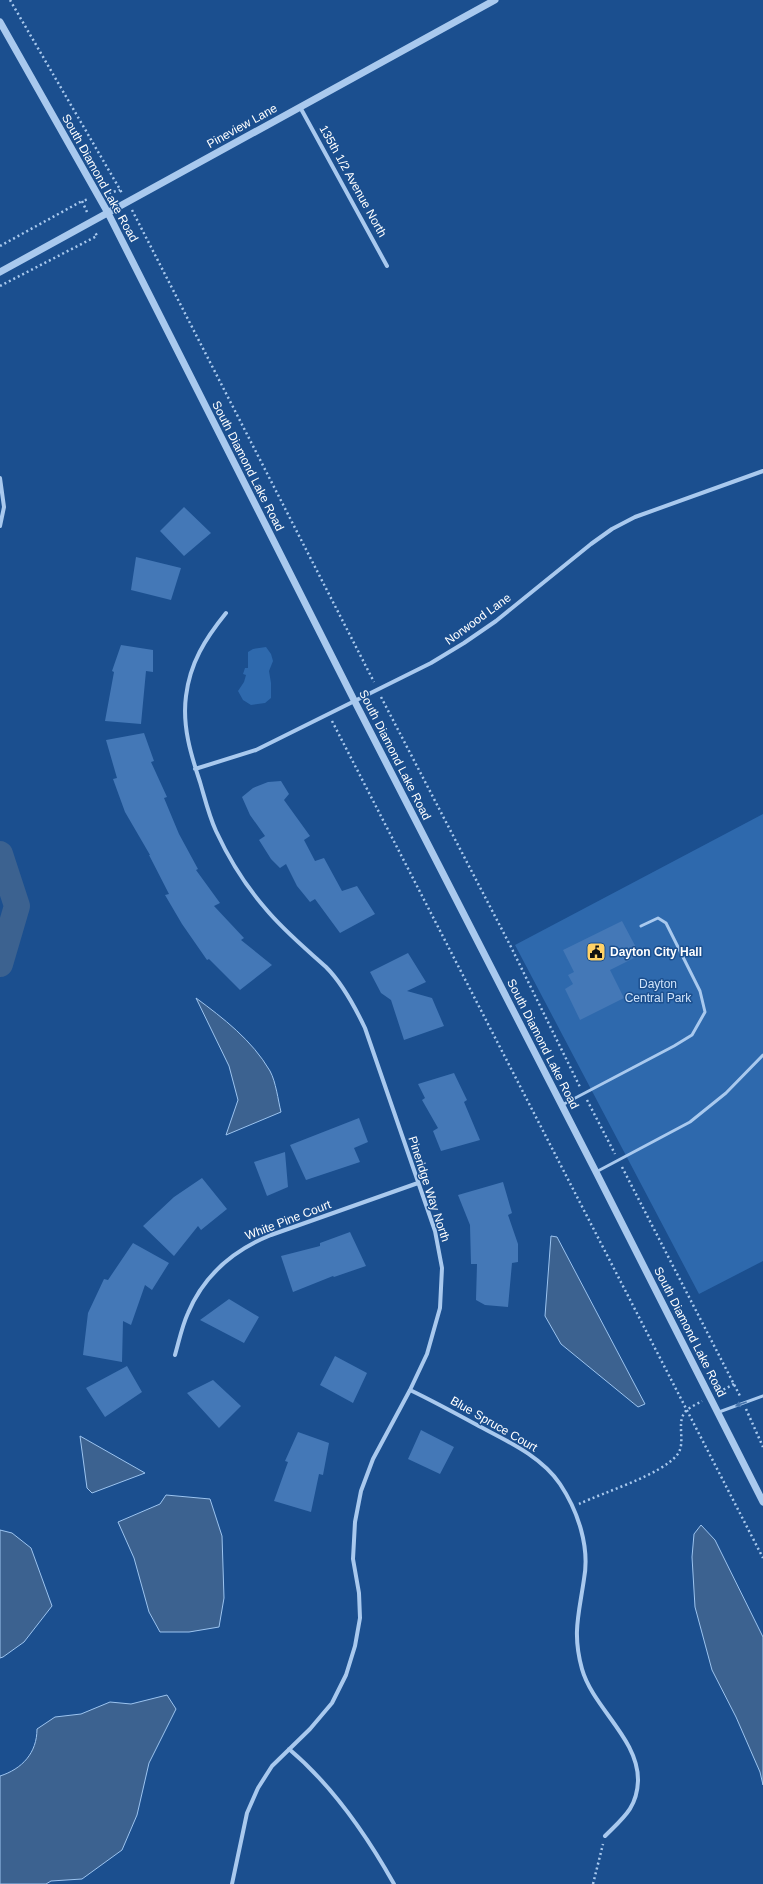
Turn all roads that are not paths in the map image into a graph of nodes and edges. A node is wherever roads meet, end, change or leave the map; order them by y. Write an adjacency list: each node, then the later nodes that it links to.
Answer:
1 (495, 0): 3 (street, Pineview Lane)
2 (0, 22): 4 (street, South Diamond Lake Road)
3 (300, 107): 4 (street, Pineview Lane); 5 (street, 135th 1/2 Avenue North)
4 (108, 213): 6 (street, Pineview Lane); 11 (street, South Diamond Lake Road)
5 (387, 266)
6 (0, 272)
7 (763, 471): 11 (street, Norwood Lane)
8 (0, 478): 9 (street)
9 (0, 526)
10 (226, 613): 12 (street, Pineridge Way North)
11 (354, 700): 12 (street, Norwood Lane); 15 (street, South Diamond Lake Road)
12 (195, 769): 17 (street, Pineridge Way North)
13 (641, 926): 15 (lane)
14 (763, 1055): 16 (lane)
15 (562, 1105): 16 (street, South Diamond Lake Road)
16 (596, 1172): 21 (street, South Diamond Lake Road)
17 (418, 1184): 18 (street, White Pine Court); 19 (street, Pineridge Way North)
18 (175, 1355)
19 (410, 1390): 23 (street, Pineridge Way North); 24 (street, Blue Spruce Court)
20 (763, 1396): 21 (lane, one-way to 21)
21 (718, 1412): 22 (street, South Diamond Lake Road)
22 (763, 1502)
23 (289, 1749): 25 (street, Pineridge Way North); 26 (street)
24 (605, 1836)
25 (232, 1884)
26 (394, 1884)

